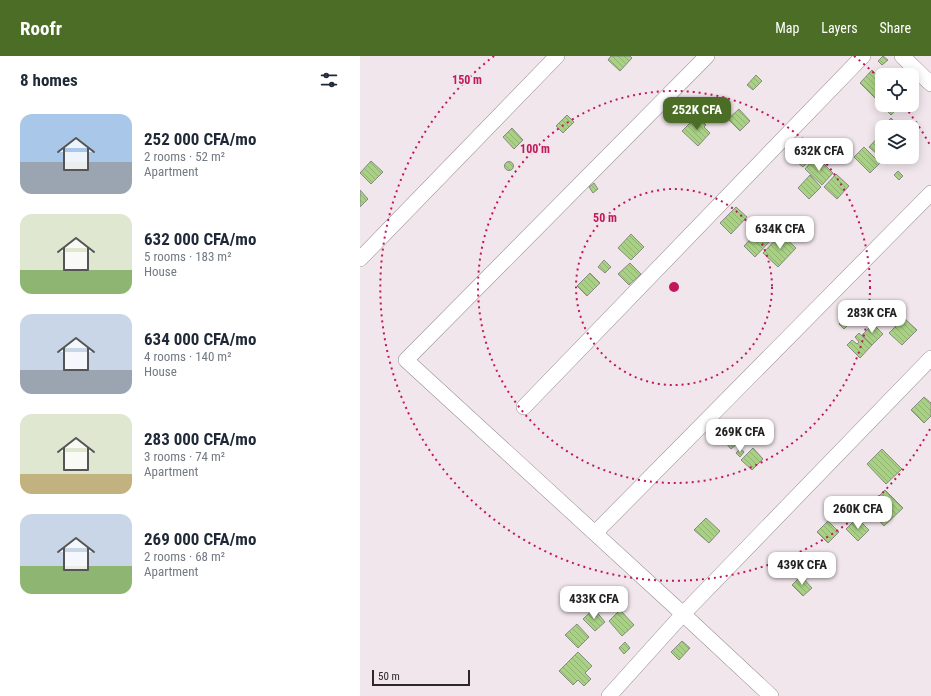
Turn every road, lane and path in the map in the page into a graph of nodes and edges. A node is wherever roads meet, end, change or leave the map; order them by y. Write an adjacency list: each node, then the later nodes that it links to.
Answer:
1 (557, 56): 7 (street)
2 (707, 56): 10 (street)
3 (863, 56): 9 (street)
4 (902, 56): 5 (street)
5 (931, 84)
6 (931, 193): 10 (street)
7 (360, 259)
8 (931, 358): 11 (street)
9 (524, 407)
10 (595, 533): 11 (street)
11 (683, 614): 12 (street); 13 (street)
12 (609, 696)
13 (771, 696)

